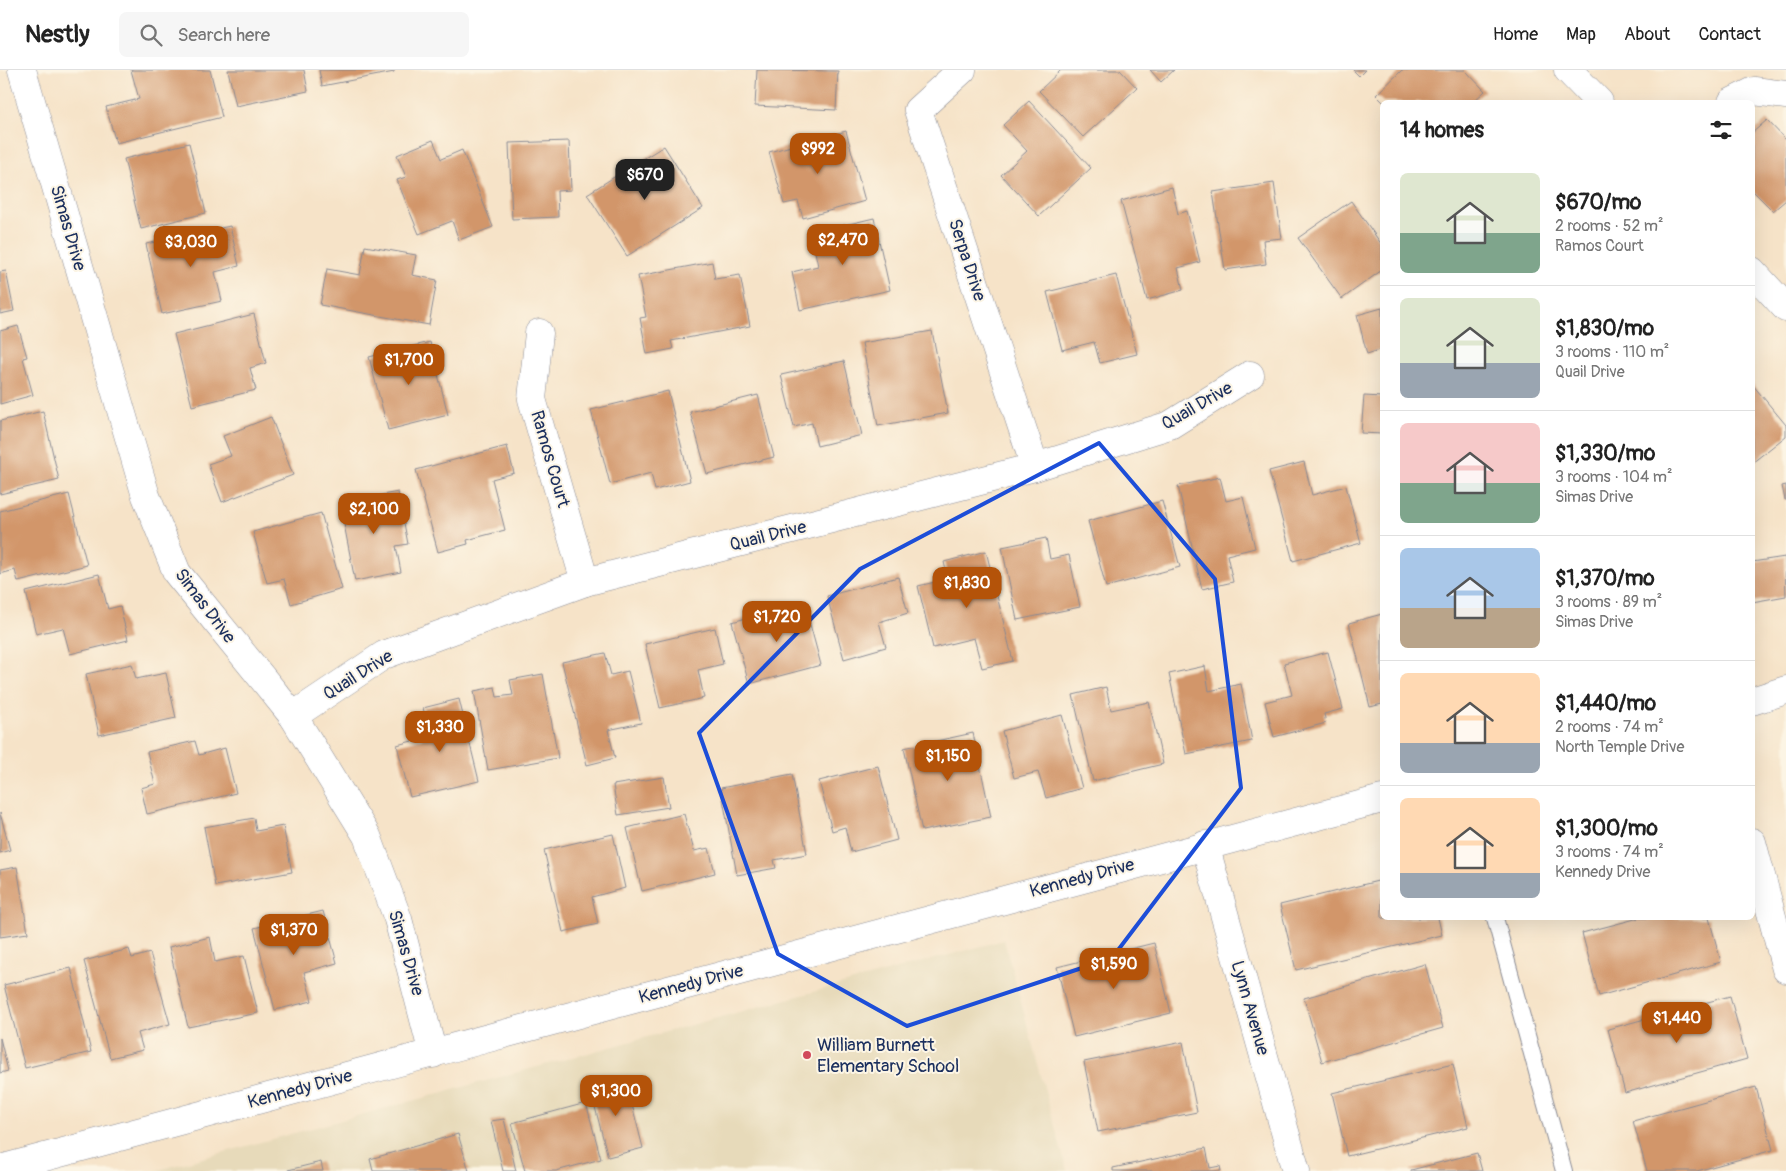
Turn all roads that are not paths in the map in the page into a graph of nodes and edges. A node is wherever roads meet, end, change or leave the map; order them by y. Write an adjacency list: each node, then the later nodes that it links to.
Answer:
1 (22, 70): 15 (street, Simas Drive)
2 (962, 70): 11 (street, Serpa Drive)
3 (1568, 70): 5 (street)
4 (1786, 95): 6 (street)
5 (1597, 100)
6 (1736, 100)
7 (1755, 274): 8 (street)
8 (1786, 308)
9 (538, 333): 12 (street, Ramos Court)
10 (1250, 375): 11 (street, Quail Drive)
11 (1035, 467): 12 (street, Quail Drive)
12 (585, 582): 15 (street, Quail Drive)
13 (1786, 690): 14 (street)
14 (1755, 700)
15 (293, 716): 21 (street, Simas Drive)
16 (1380, 800): 17 (street, Kennedy Drive)
17 (1205, 845): 21 (street, Kennedy Drive); 23 (street, Lynn Avenue)
18 (1755, 853): 20 (street)
19 (1496, 920): 24 (lane)
20 (1786, 968)
21 (433, 1054): 22 (street, Kennedy Drive)
22 (0, 1169)
23 (1296, 1171)
24 (1564, 1171)

